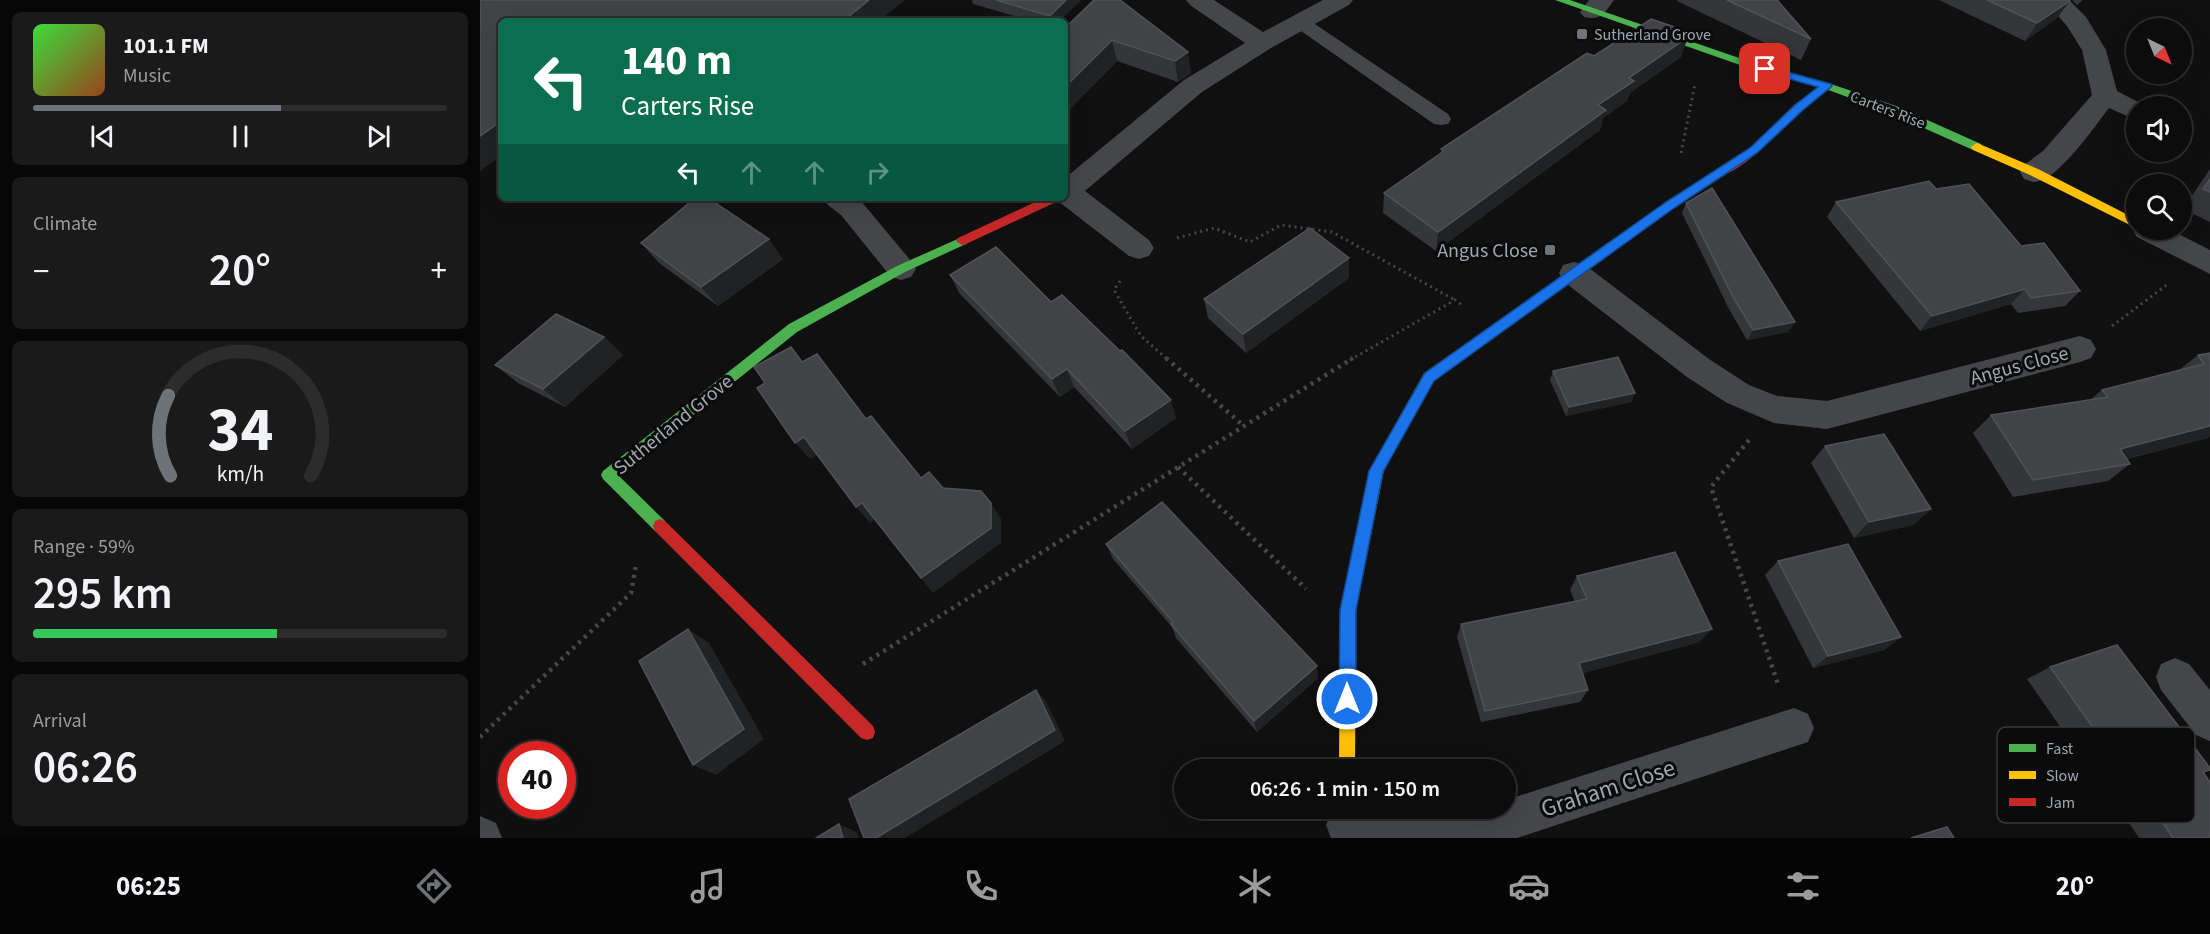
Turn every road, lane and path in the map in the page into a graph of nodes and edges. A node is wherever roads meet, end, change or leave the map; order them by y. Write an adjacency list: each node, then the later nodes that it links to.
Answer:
1 (1198, 0): 7 (street)
2 (1341, 0): 6 (street, Sutherland Grove)
3 (1560, 0): 5 (street, Carters Rise)
4 (2056, 0): 10 (street)
5 (1597, 6): 8 (street, Carters Rise)
6 (1300, 22): 7 (street, Sutherland Grove); 12 (lane)
7 (1262, 43): 14 (street, Sutherland Grove)
8 (1703, 48): 9 (street, Carters Rise); 18 (path)
9 (1827, 86): 13 (street, Carters Rise); 18 (street)
10 (2105, 96): 11 (street); 13 (street)
11 (2126, 106)
12 (1441, 119)
13 (2034, 172): 19 (street, Carters Rise)
14 (1068, 189)
15 (1068, 198): 21 (street)
16 (842, 201): 23 (street)
17 (1047, 201): 23 (street, Sutherland Grove)
18 (1670, 205): 24 (street)
19 (2126, 219)
20 (2165, 240): 22 (street)
21 (1139, 248): 25 (path); 29 (path)
22 (2206, 261): 27 (path)
23 (901, 269): 31 (street, Sutherland Grove)
24 (1574, 273): 26 (street); 28 (street, Angus Close)
25 (1455, 300): 26 (path); 29 (path)
26 (1494, 330): 32 (street)
27 (2080, 349): 28 (street, Angus Close)
28 (1774, 409): 36 (path)
29 (1244, 426): 30 (path)
30 (1178, 467): 32 (path); 34 (path)
31 (645, 512): 34 (street, Sutherland Grove); 38 (path)
32 (1348, 629): 39 (street)
33 (2175, 677): 35 (street)
34 (824, 688): 37 (street, Sutherland Grove)
35 (2210, 721)
36 (1794, 728): 40 (street, Graham Close)
37 (867, 732)
38 (480, 737)
39 (1347, 759)
40 (1347, 824)

